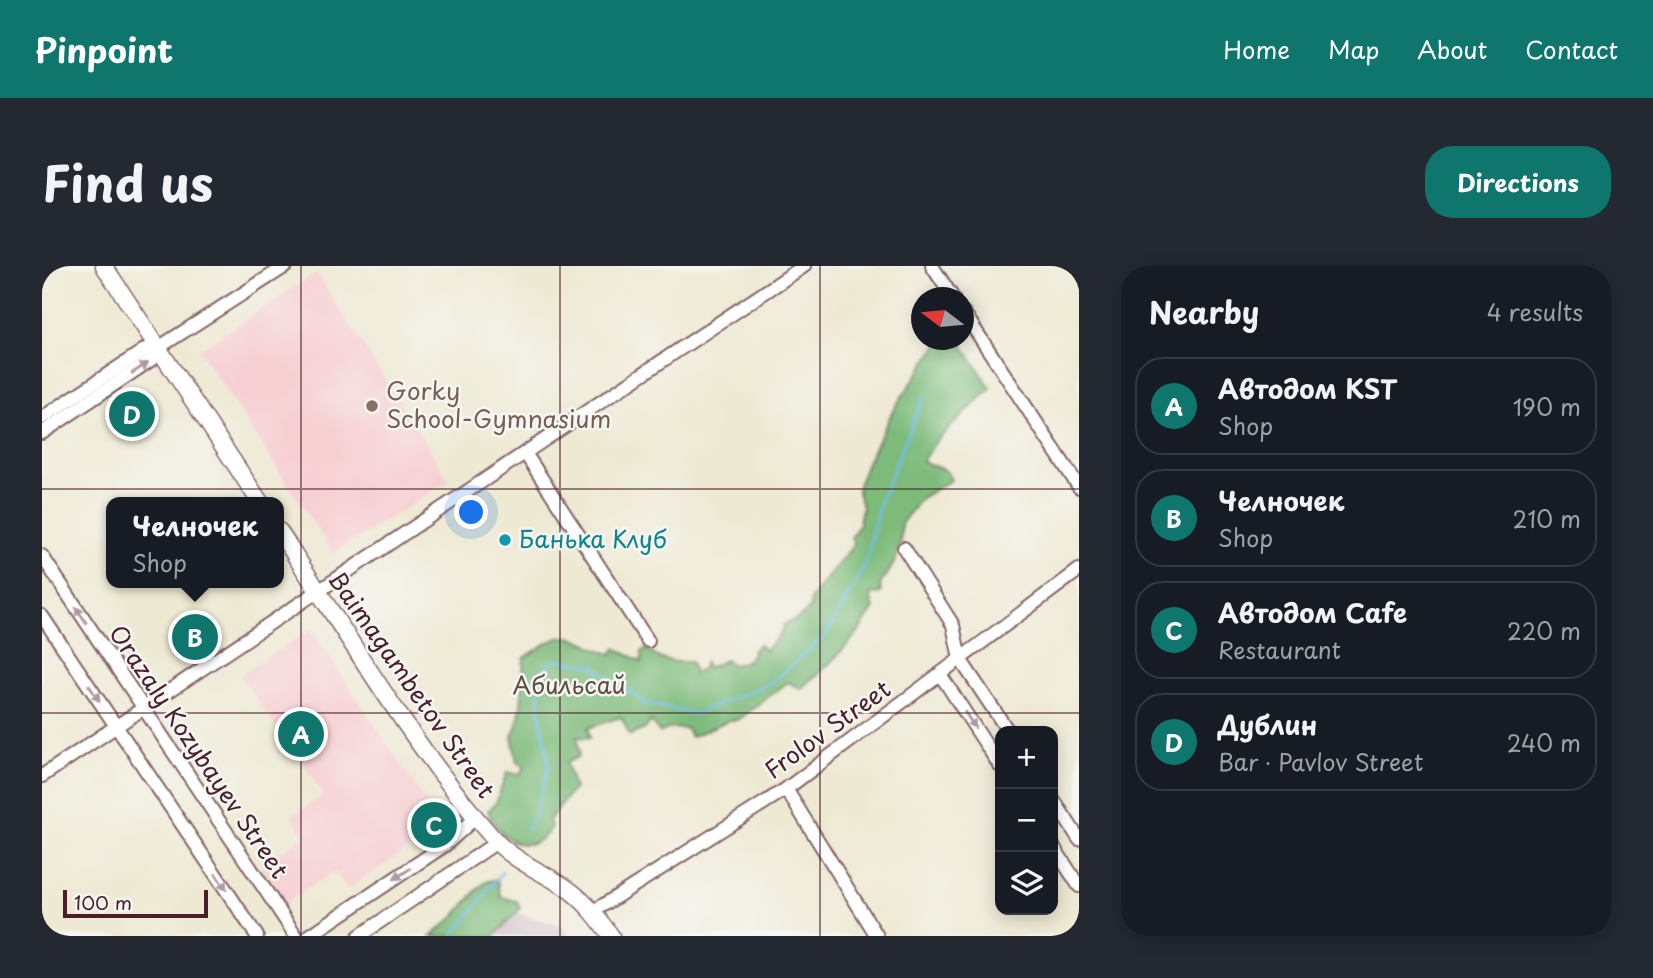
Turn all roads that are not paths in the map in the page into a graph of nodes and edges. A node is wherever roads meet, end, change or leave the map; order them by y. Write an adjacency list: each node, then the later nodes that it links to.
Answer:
1 (104, 266): 7 (main road)
2 (286, 266): 7 (street)
3 (804, 266): 10 (street)
4 (933, 266): 5 (street)
5 (946, 287)
6 (974, 328): 11 (street)
7 (158, 348): 8 (street); 9 (street, one-way to 7); 12 (main road)
8 (42, 418)
9 (42, 433)
10 (525, 453): 17 (street); 19 (street)
11 (1079, 487)
12 (257, 497)
13 (284, 539): 17 (main road, Baimagambetov Street)
14 (904, 548): 20 (street)
15 (42, 556): 22 (street, Orazaly Kozybayev Street, one-way to 15)
16 (1079, 570): 20 (street, Frolov Street)
17 (319, 592): 22 (street); 29 (main road, Baimagambetov Street)
18 (42, 616): 24 (street, one-way to 24)
19 (648, 641)
20 (960, 659): 21 (street, Frolov Street); 23 (street)
21 (940, 674): 25 (street, one-way to 25); 27 (street, Frolov Street)
22 (144, 708): 24 (street); 36 (street, Orazaly Kozybayev Street)
23 (1005, 726)
24 (116, 727): 26 (street); 35 (street, one-way to 35)
25 (995, 758)
26 (42, 776)
27 (786, 789): 34 (street, Frolov Street); 40 (street)
28 (1058, 807): 30 (street)
29 (475, 818): 31 (main road, Baimagambetov Street); 37 (street, one-way to 37)
30 (1079, 839)
31 (497, 842): 34 (main road, Baimagambetov Street); 38 (street)
32 (1057, 852): 33 (street)
33 (1079, 886)
34 (594, 911): 39 (main road, Baimagambetov Street)
35 (257, 936)
36 (296, 936)
37 (309, 936)
38 (359, 936)
39 (611, 936)
40 (877, 936)

